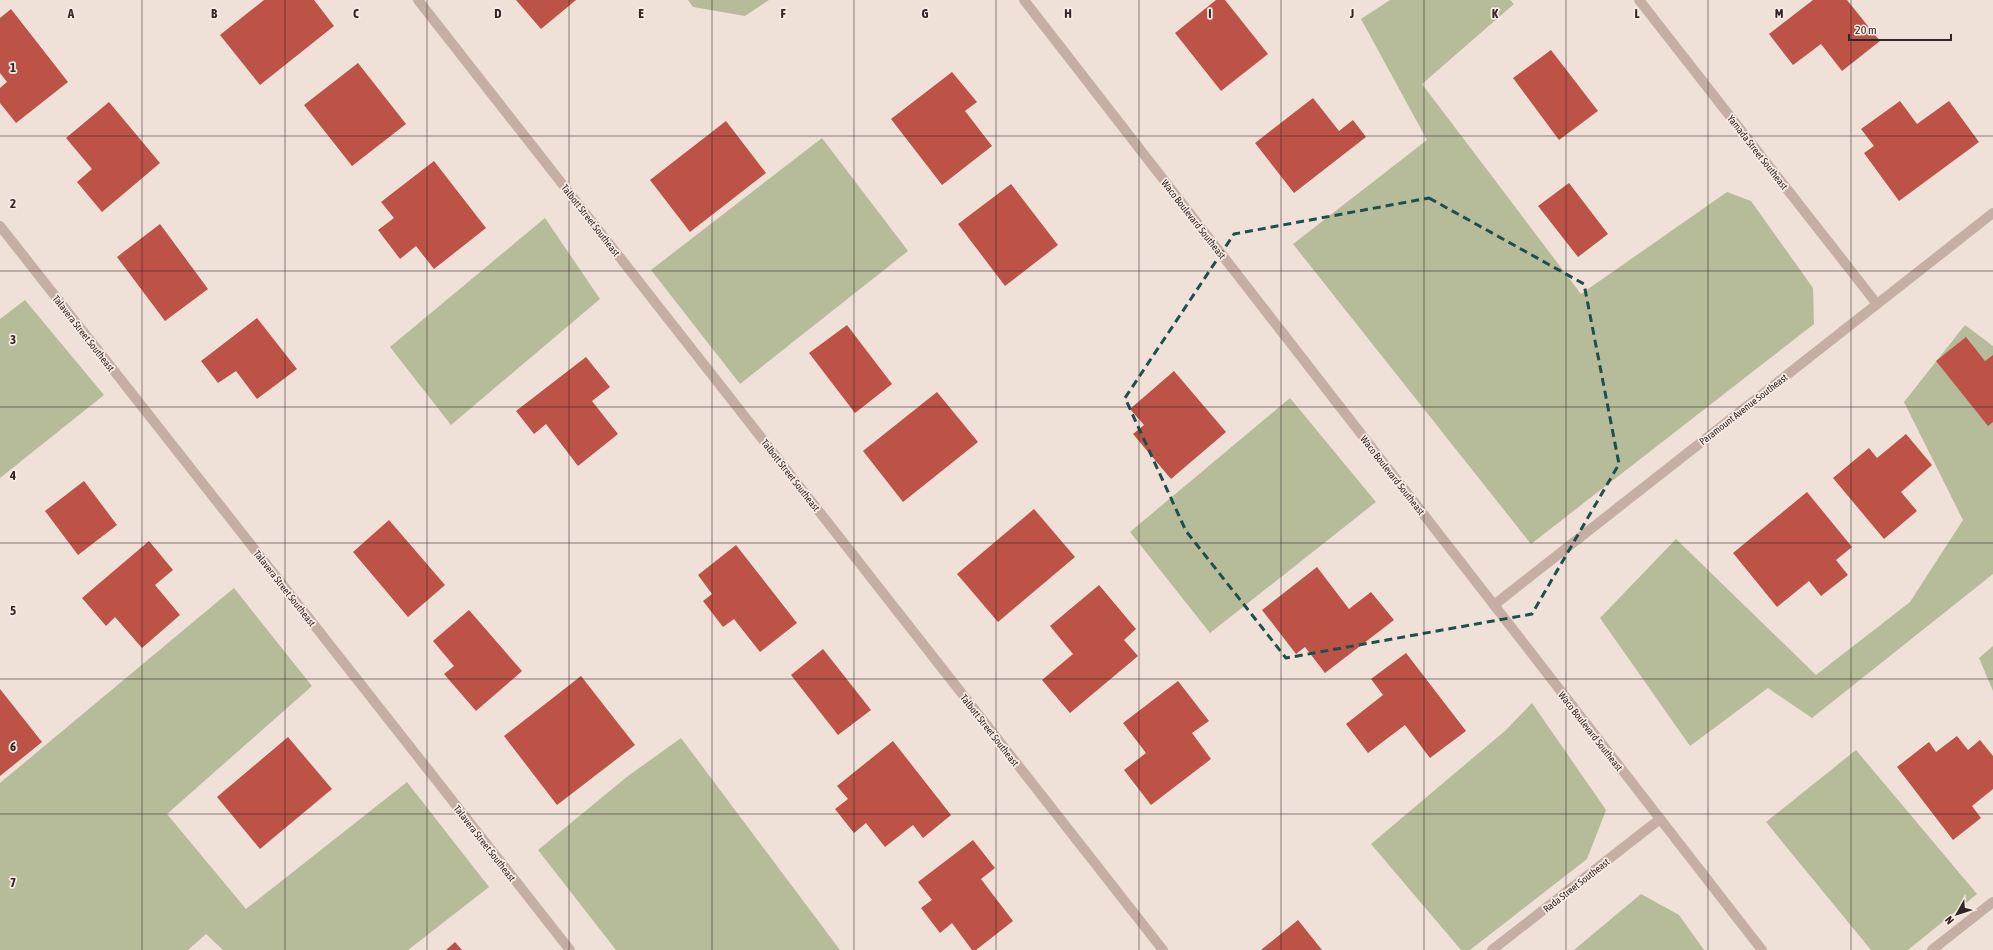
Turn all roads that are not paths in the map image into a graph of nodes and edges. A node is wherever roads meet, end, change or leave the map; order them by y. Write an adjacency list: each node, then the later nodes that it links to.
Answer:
1 (418, 0): 11 (street, Talbott Street Southeast)
2 (1024, 0): 7 (street, Waco Boulevard Southeast)
3 (1639, 0): 6 (street, Yamada Street Southeast)
4 (1993, 213): 6 (street, Paramount Avenue Southeast)
5 (0, 226): 10 (street, Talavera Street Southeast)
6 (1877, 304): 7 (street, Paramount Avenue Southeast)
7 (1494, 605): 8 (street, Waco Boulevard Southeast)
8 (1660, 819): 12 (street, Rada Street Southeast); 13 (street, Waco Boulevard Southeast)
9 (1993, 902): 14 (street)
10 (570, 950)
11 (1163, 950)
12 (1492, 950)
13 (1762, 950)
14 (1932, 950)

